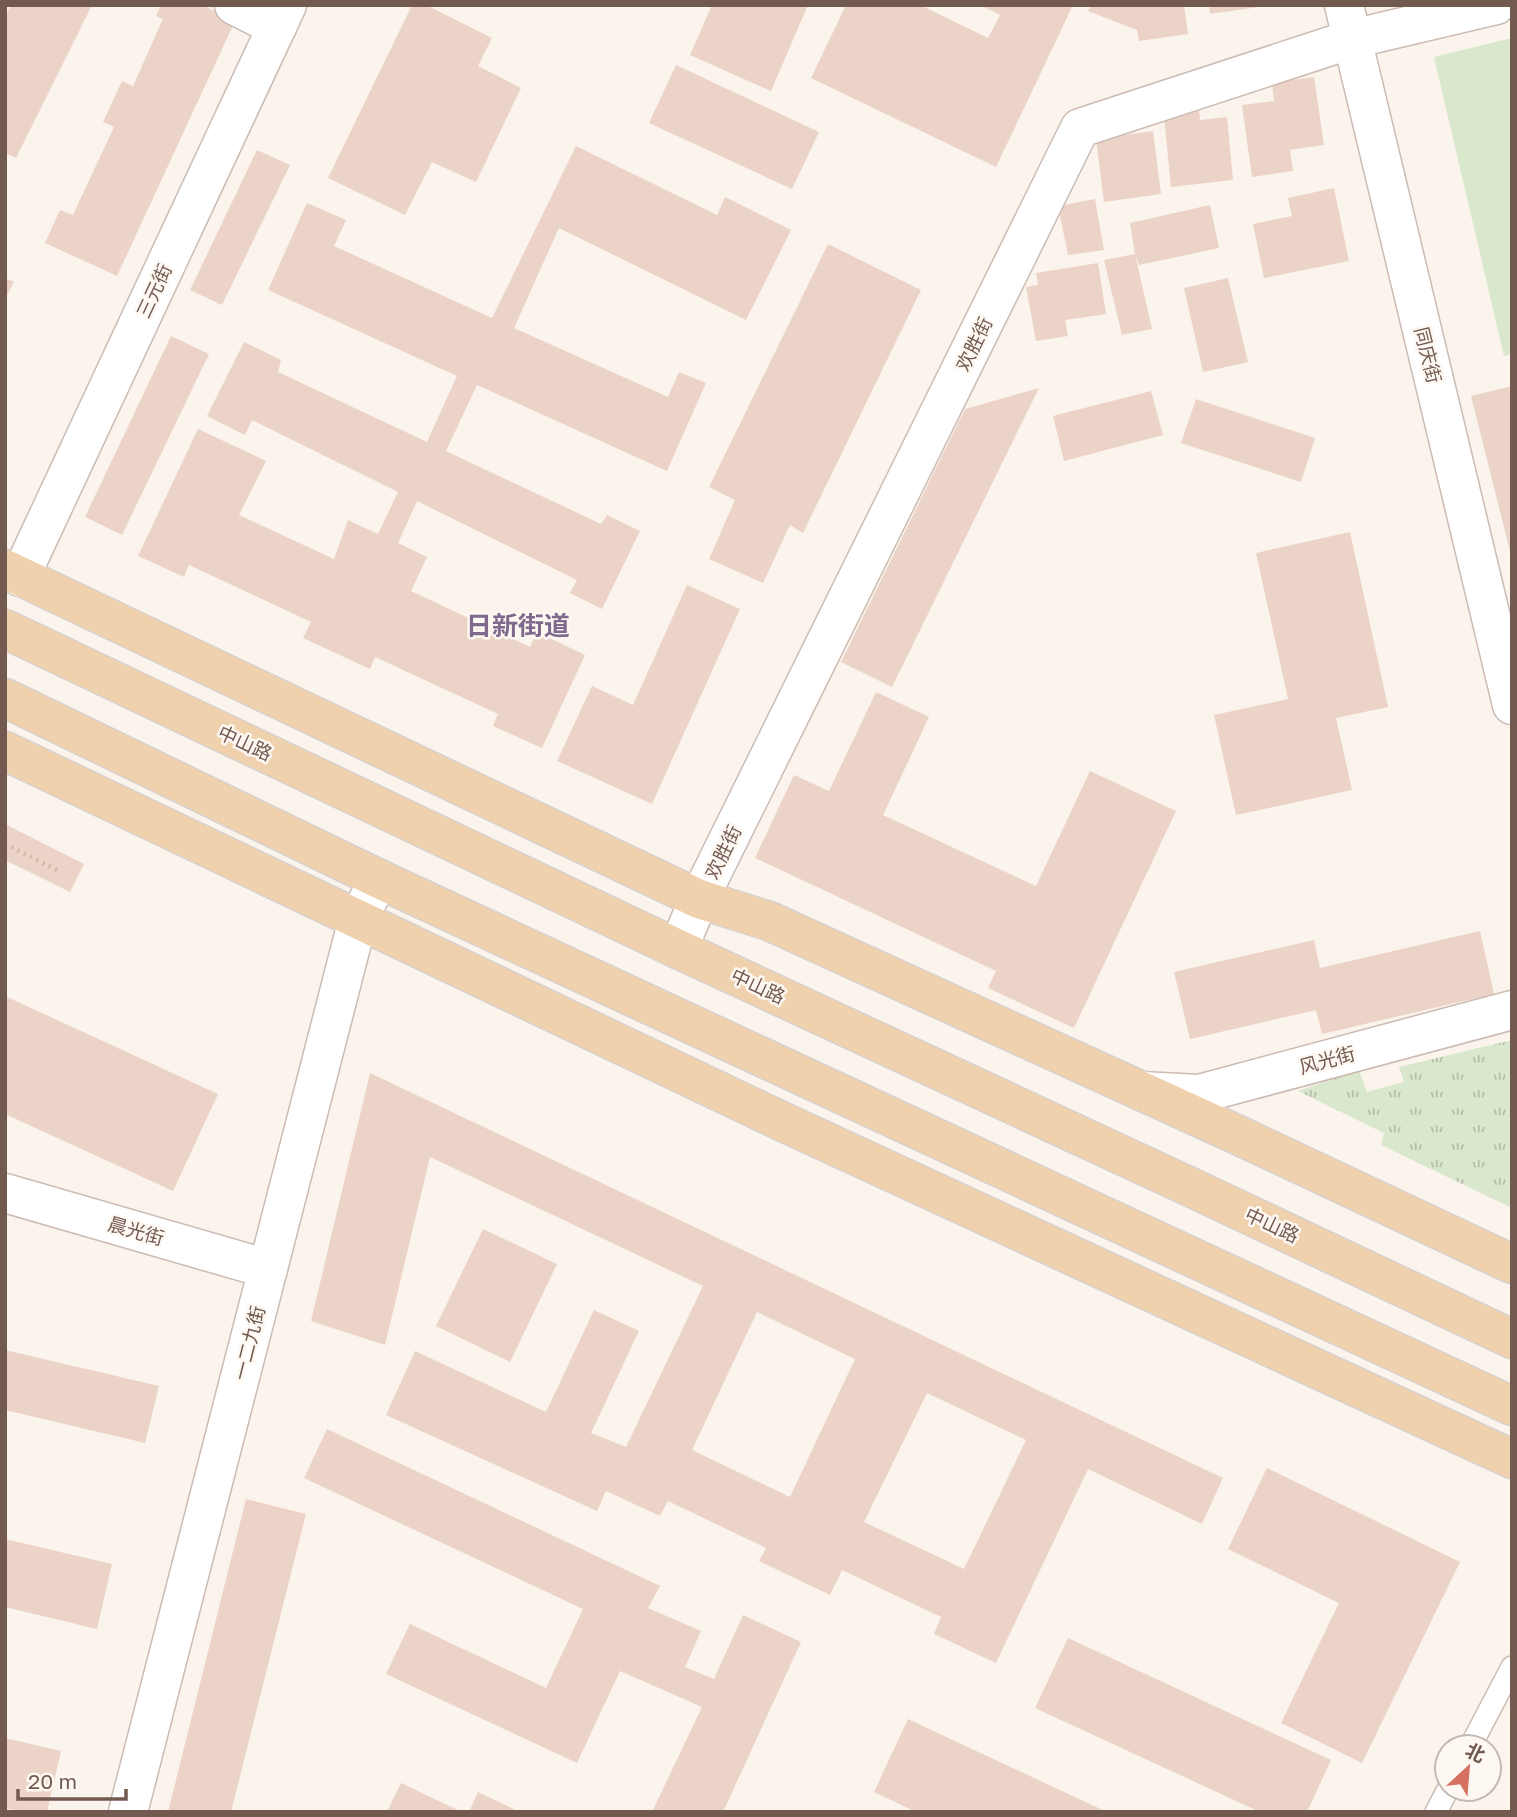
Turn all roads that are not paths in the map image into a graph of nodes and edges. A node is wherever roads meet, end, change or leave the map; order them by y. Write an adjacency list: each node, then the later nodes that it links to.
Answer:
1 (234, 5): 3 (street)
2 (1496, 5): 4 (street, 欢胜街)
3 (282, 16): 5 (street, 三元街)
4 (1348, 22): 6 (street, 同庆街); 12 (street, 欢胜街)
5 (9, 582): 12 (main road)
6 (1499, 589): 8 (street, 同庆街)
7 (5, 629): 14 (main road, 中山路)
8 (1512, 705)
9 (15, 706): 11 (main road)
10 (5, 751): 13 (main road)
11 (379, 879): 13 (street, 一二九街); 21 (main road)
12 (699, 899): 14 (street, 欢胜街); 16 (main road)
13 (358, 919): 19 (street, 一二九街); 22 (main road)
14 (677, 949): 20 (main road, 中山路)
15 (1512, 1010): 16 (street, 风光街)
16 (1139, 1091): 18 (main road)
17 (5, 1193): 19 (street, 晨光街)
18 (1512, 1264)
19 (268, 1269): 25 (street, 一二九街)
20 (1512, 1339)
21 (1512, 1406)
22 (1512, 1459)
23 (1512, 1667): 24 (lane)
24 (1477, 1733)
25 (128, 1812)

